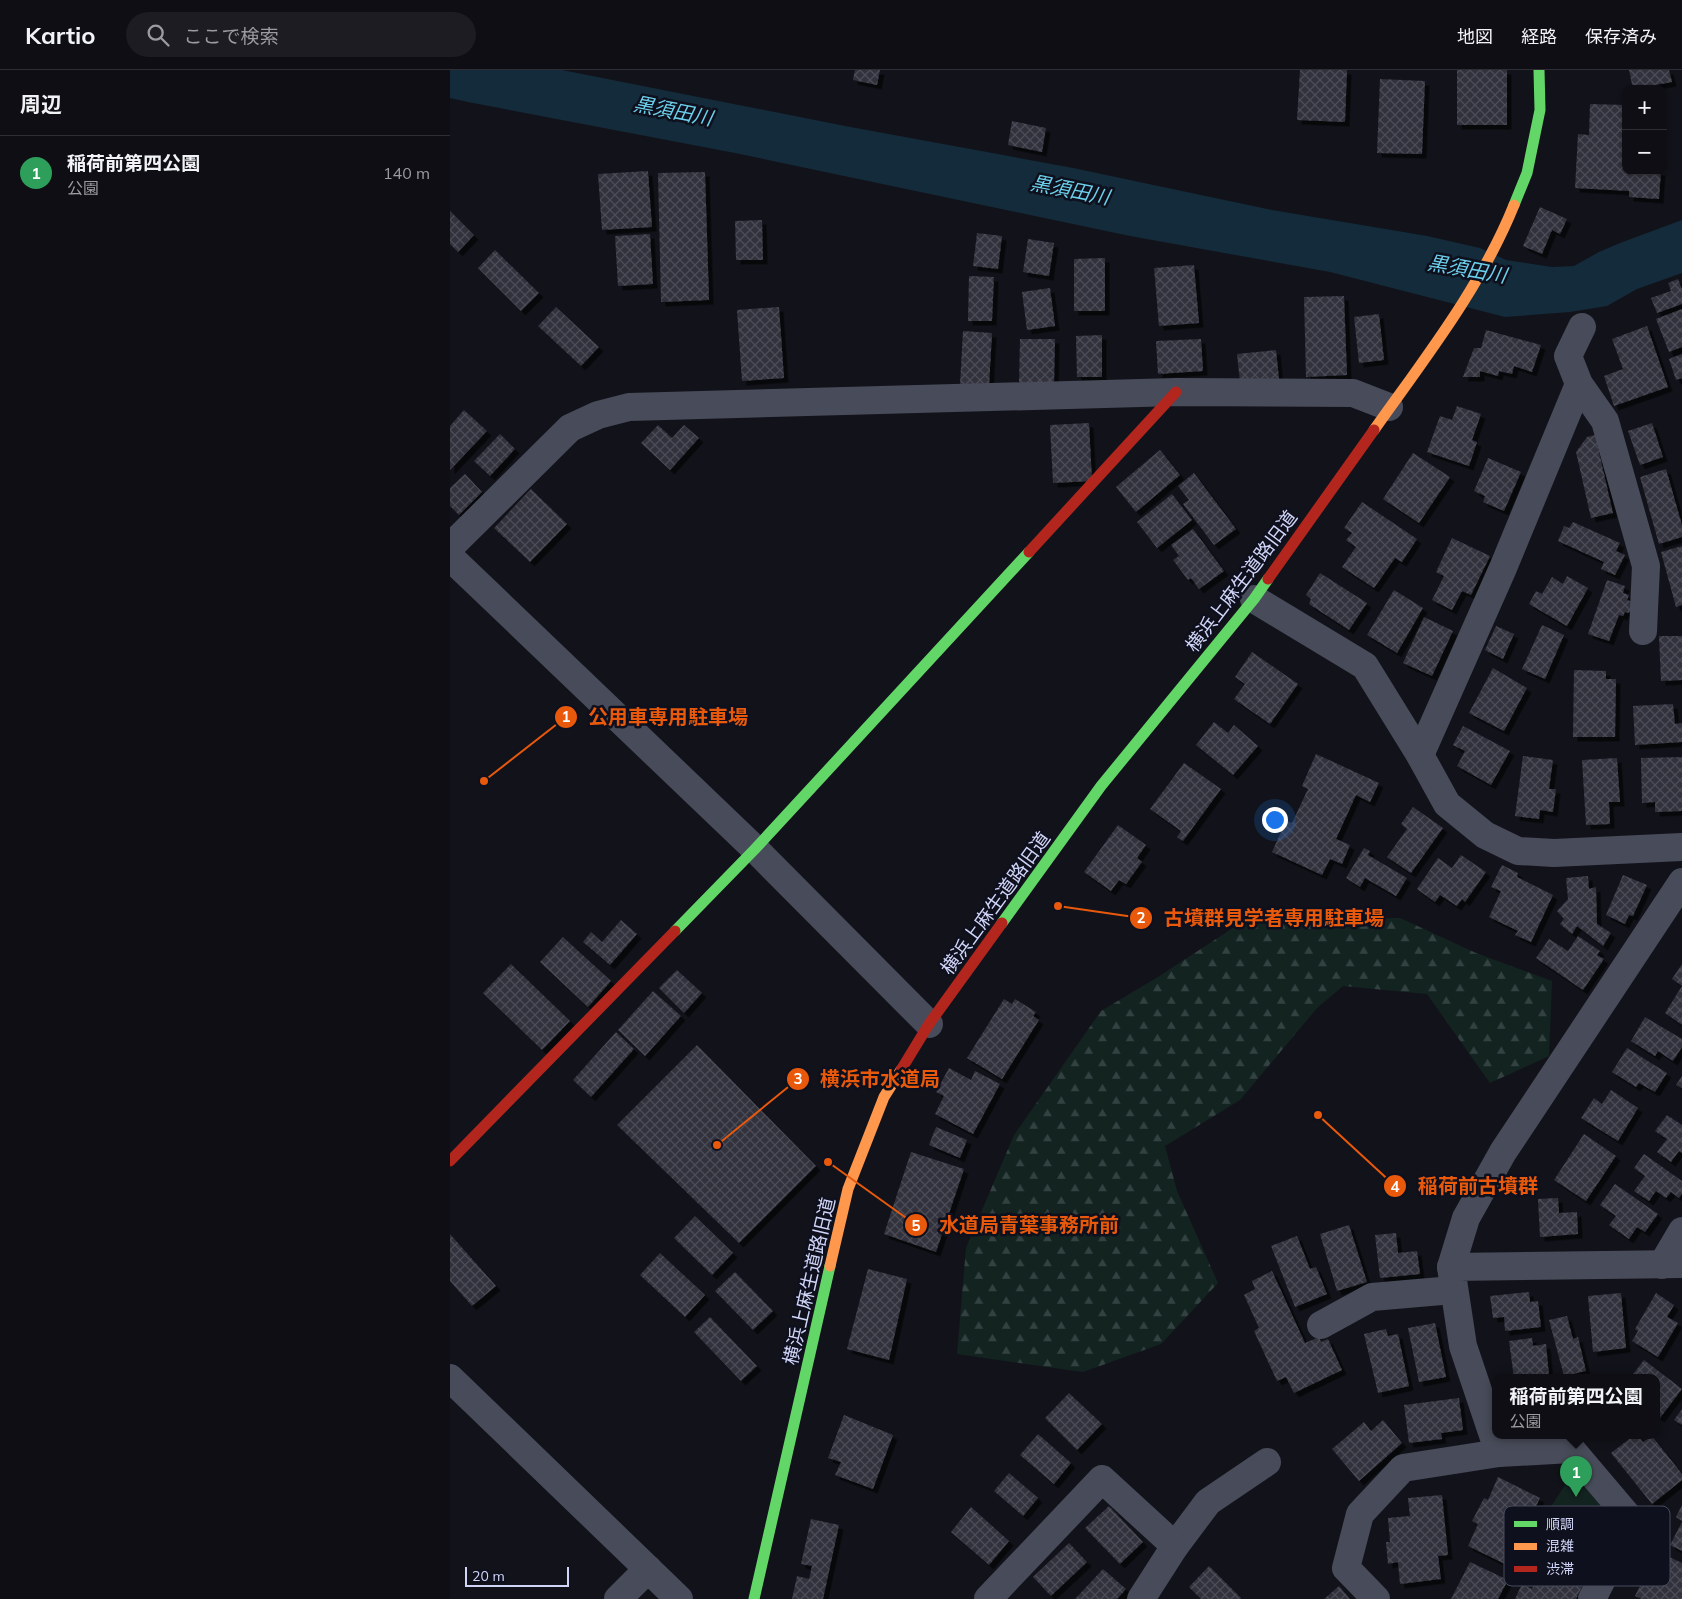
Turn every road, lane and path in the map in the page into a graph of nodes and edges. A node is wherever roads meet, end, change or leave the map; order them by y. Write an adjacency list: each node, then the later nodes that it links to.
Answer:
1 (1539, 70): 5 (street, 横浜上麻生道路旧道)
2 (1582, 327): 3 (street)
3 (1579, 384): 9 (street); 10 (street)
4 (1176, 392): 5 (street); 6 (street); 12 (street)
5 (1389, 408): 8 (street, 横浜上麻生道路旧道)
6 (450, 547)
7 (450, 557): 12 (street)
8 (1254, 599): 10 (street); 14 (street, 横浜上麻生道路旧道)
9 (1643, 631)
10 (1420, 755): 11 (street)
11 (1682, 847)
12 (755, 849): 14 (street); 15 (street)
13 (1682, 882): 18 (street)
14 (929, 1024): 31 (street, 横浜上麻生道路旧道)
15 (450, 1161)
16 (1682, 1231): 17 (street)
17 (1672, 1264): 18 (street)
18 (1452, 1278): 19 (street); 21 (street)
19 (1321, 1325)
20 (450, 1378): 27 (street)
21 (1492, 1432)
22 (1494, 1439): 23 (street)
23 (1499, 1453): 25 (street); 34 (street)
24 (1267, 1462): 26 (street)
25 (1620, 1506)
26 (1175, 1546): 32 (street); 33 (street)
27 (648, 1569): 29 (street); 30 (street)
28 (1599, 1586): 35 (street)
29 (618, 1599)
30 (679, 1599)
31 (754, 1599)
32 (988, 1599)
33 (1141, 1599)
34 (1376, 1599)
35 (1592, 1599)

